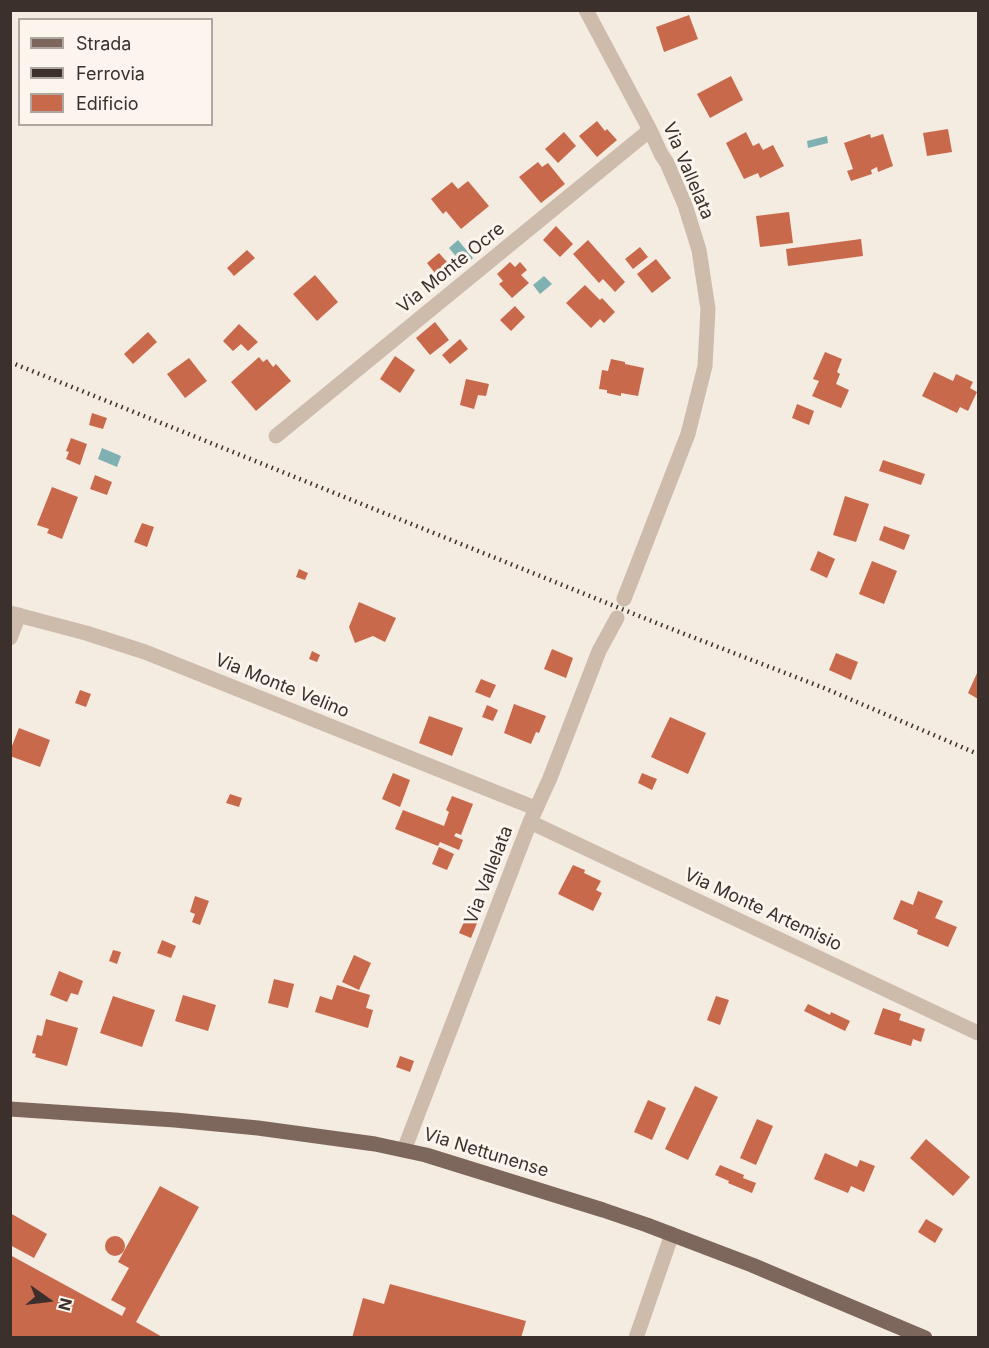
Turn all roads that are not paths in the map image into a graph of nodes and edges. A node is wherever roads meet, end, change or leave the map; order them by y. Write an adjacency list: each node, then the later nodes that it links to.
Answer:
1 (585, 10): 2 (street, Via Vallelata)
2 (650, 130): 3 (street, Via Monte Ocre); 4 (street, Via Vallelata)
3 (276, 436)
4 (624, 599)
5 (15, 614): 7 (street); 8 (street, Via Monte Velino)
6 (617, 618): 8 (street, Via Vallelata)
7 (10, 638)
8 (533, 815): 9 (street, Via Monte Artemisio); 11 (street, Via Vallelata)
9 (978, 1033)
10 (10, 1109): 11 (main road, Via Nettunense)
11 (404, 1150): 12 (main road, Via Nettunense)
12 (672, 1234): 13 (street); 14 (main road, Via Nettunense)
13 (636, 1338)
14 (925, 1338)

